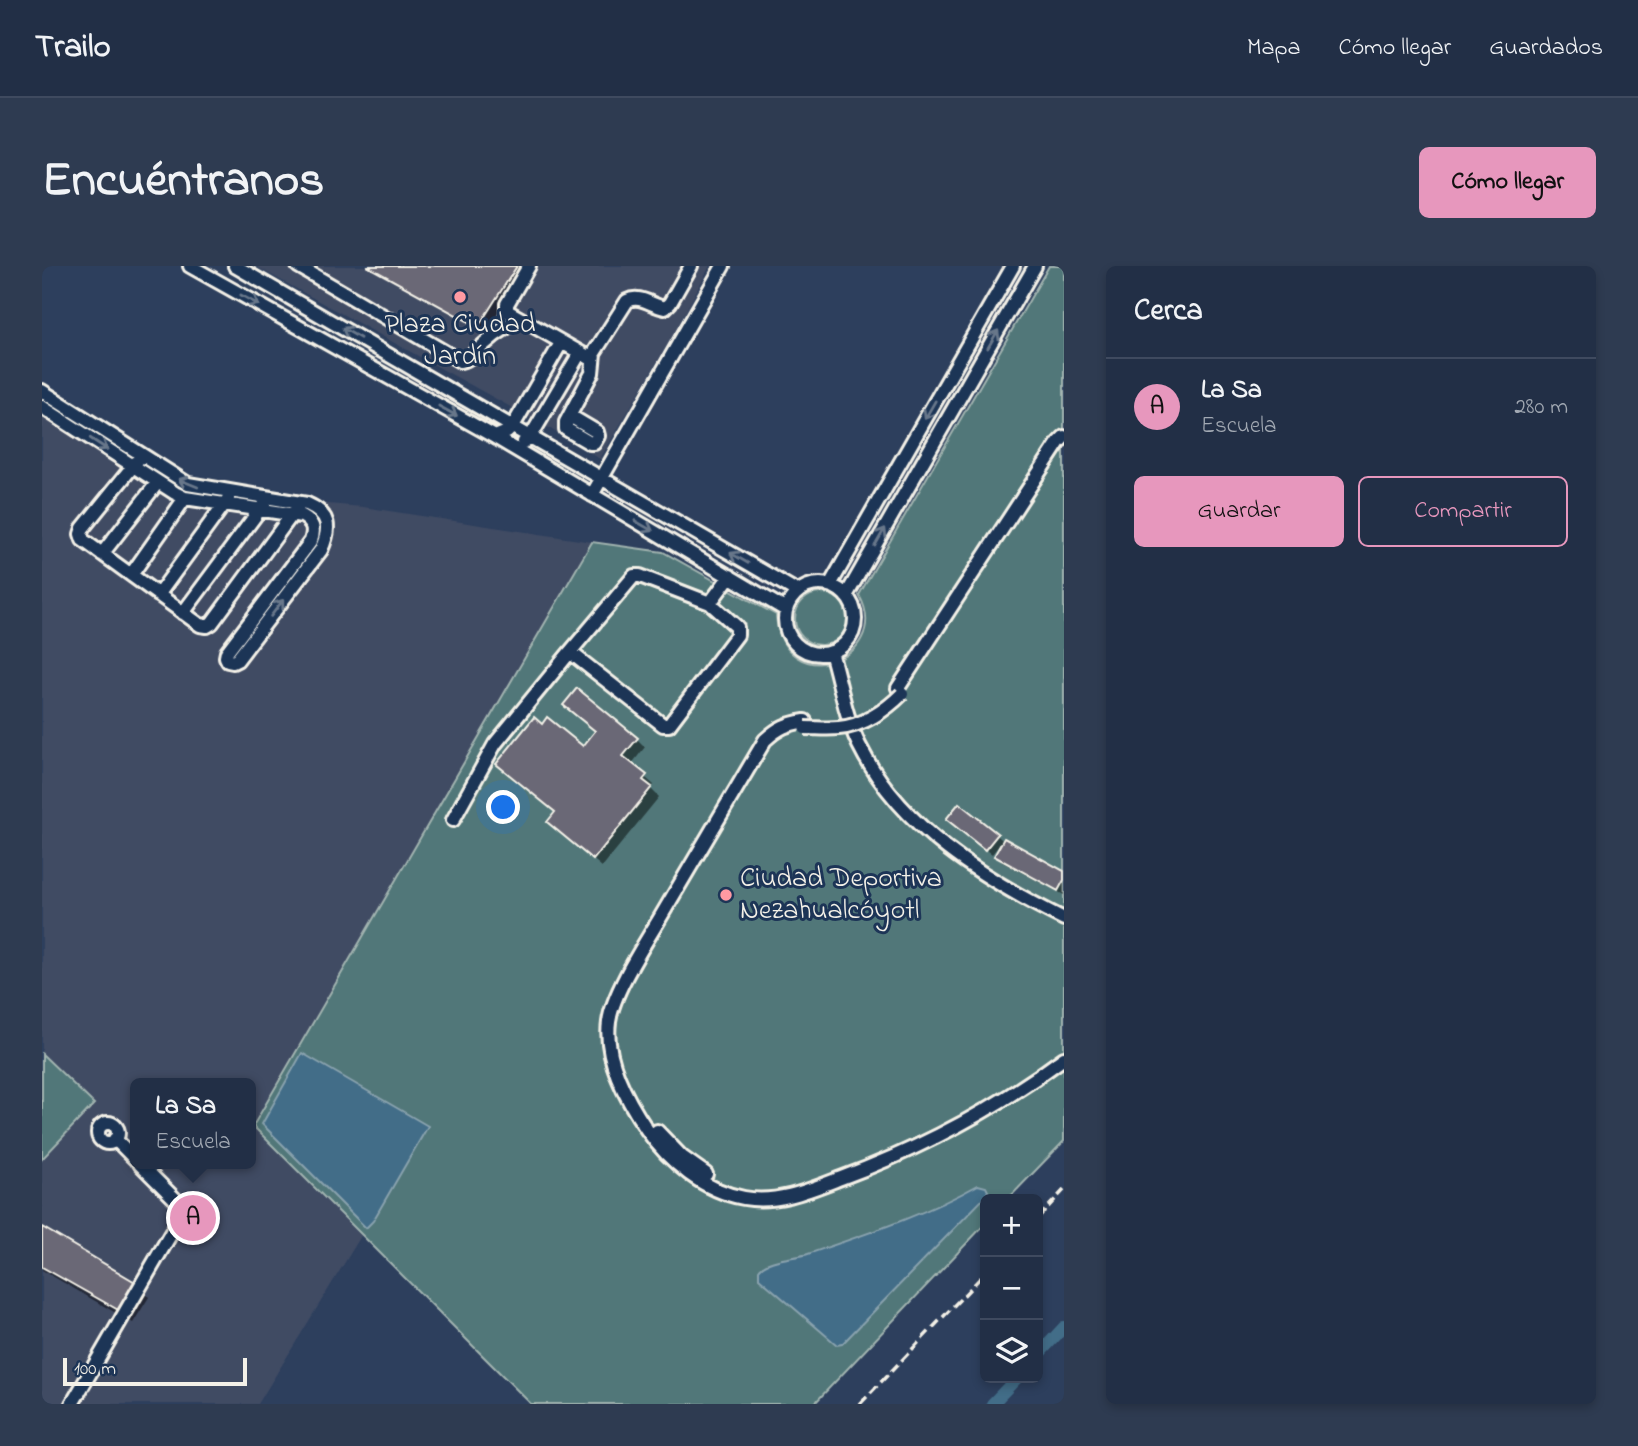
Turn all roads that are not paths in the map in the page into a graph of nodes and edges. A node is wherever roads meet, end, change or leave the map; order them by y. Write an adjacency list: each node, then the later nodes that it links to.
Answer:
1 (190, 266): 9 (street)
2 (298, 266): 10 (street)
3 (529, 266): 10 (street)
4 (691, 266): 13 (street)
5 (723, 266): 24 (street)
6 (1013, 266): 37 (street, one-way to 37)
7 (1035, 266): 40 (street, one-way to 7)
8 (237, 267): 9 (street); 17 (street, one-way to 8)
9 (228, 288): 20 (street, one-way to 20)
10 (519, 319): 11 (street)
11 (561, 343): 12 (street); 17 (street)
12 (580, 353): 13 (street); 18 (street)
13 (594, 353): 16 (street)
14 (42, 391): 23 (street)
15 (42, 407): 23 (street, one-way to 23)
16 (570, 416)
17 (513, 426): 18 (street); 20 (street)
18 (531, 436): 21 (street); 24 (street)
19 (1064, 437): 46 (street)
20 (495, 438): 21 (street)
21 (510, 446): 27 (street)
22 (1064, 449): 46 (street)
23 (137, 461): 25 (street); 26 (street, one-way to 23); 34 (street)
24 (601, 478): 27 (street); 38 (street, one-way to 24)
25 (158, 482): 28 (street); 34 (street)
26 (232, 492): 29 (street); 31 (street)
27 (592, 495): 36 (street, one-way to 36)
28 (185, 498): 31 (street); 35 (street)
29 (268, 498): 30 (street); 32 (street)
30 (300, 503): 33 (street); 33 (street, one-way to 30)
31 (224, 504): 32 (street); 39 (street)
32 (261, 510): 33 (street); 43 (street)
33 (293, 515): 43 (street)
34 (102, 554): 35 (street)
35 (131, 575): 39 (street)
36 (730, 576): 41 (street); 42 (street)
37 (830, 585): 38 (street); 40 (street)
38 (798, 592): 42 (street)
39 (158, 595): 43 (street)
40 (846, 596): 45 (street)
41 (710, 603): 44 (street); 44 (street)
42 (786, 610): 45 (street)
43 (183, 613)
44 (570, 652): 48 (street)
45 (831, 652): 49 (street)
46 (900, 691): 47 (street, bridge)
47 (805, 724): 50 (street); 51 (street)
48 (453, 820)
49 (1064, 919)
50 (1064, 1050)
51 (1064, 1058)
52 (115, 1139): 53 (street)
53 (130, 1154)
54 (145, 1169): 55 (street)
55 (72, 1404)

